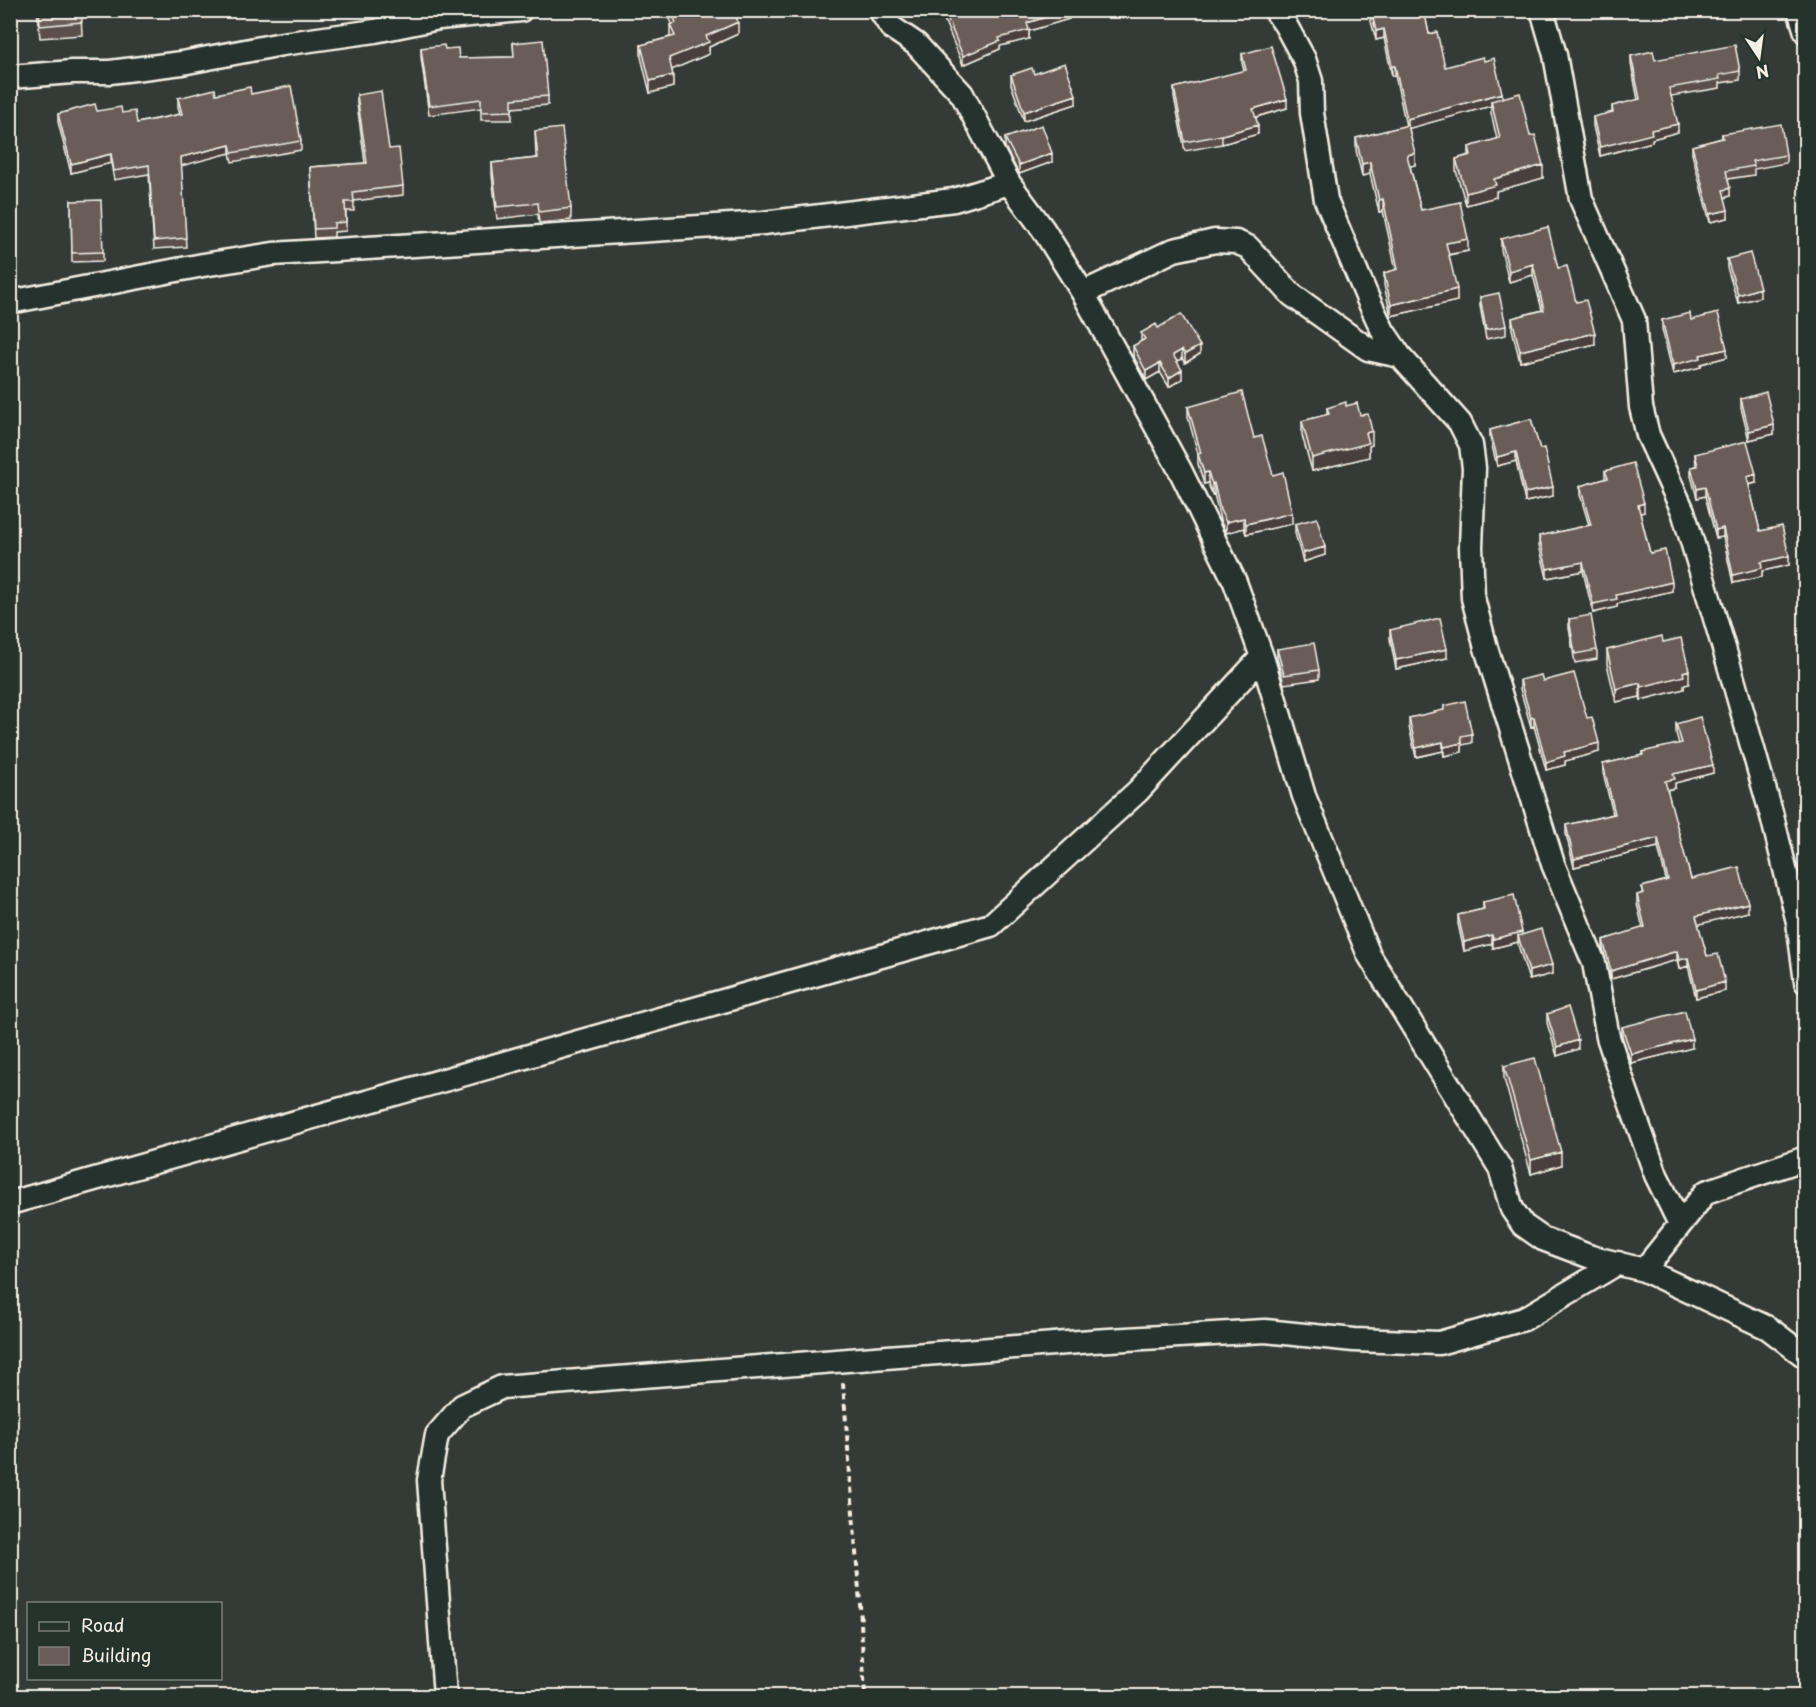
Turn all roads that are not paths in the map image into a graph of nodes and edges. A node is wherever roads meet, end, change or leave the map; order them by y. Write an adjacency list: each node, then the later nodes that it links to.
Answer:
1 (521, 10): 7 (street)
2 (880, 10): 8 (street)
3 (1275, 10): 11 (street)
4 (1542, 10): 13 (street)
5 (1799, 10): 6 (street)
6 (1806, 32)
7 (10, 77)
8 (1009, 183): 9 (street); 10 (street)
9 (1083, 293): 11 (street); 12 (street)
10 (10, 302)
11 (1400, 356): 16 (street)
12 (1262, 657): 15 (street); 17 (street)
13 (1806, 982)
14 (1806, 1158): 16 (street)
15 (10, 1203)
16 (1680, 1224): 18 (street)
17 (1618, 1263): 18 (street); 20 (street)
18 (1644, 1270): 19 (street)
19 (1806, 1357)
20 (445, 1696)

